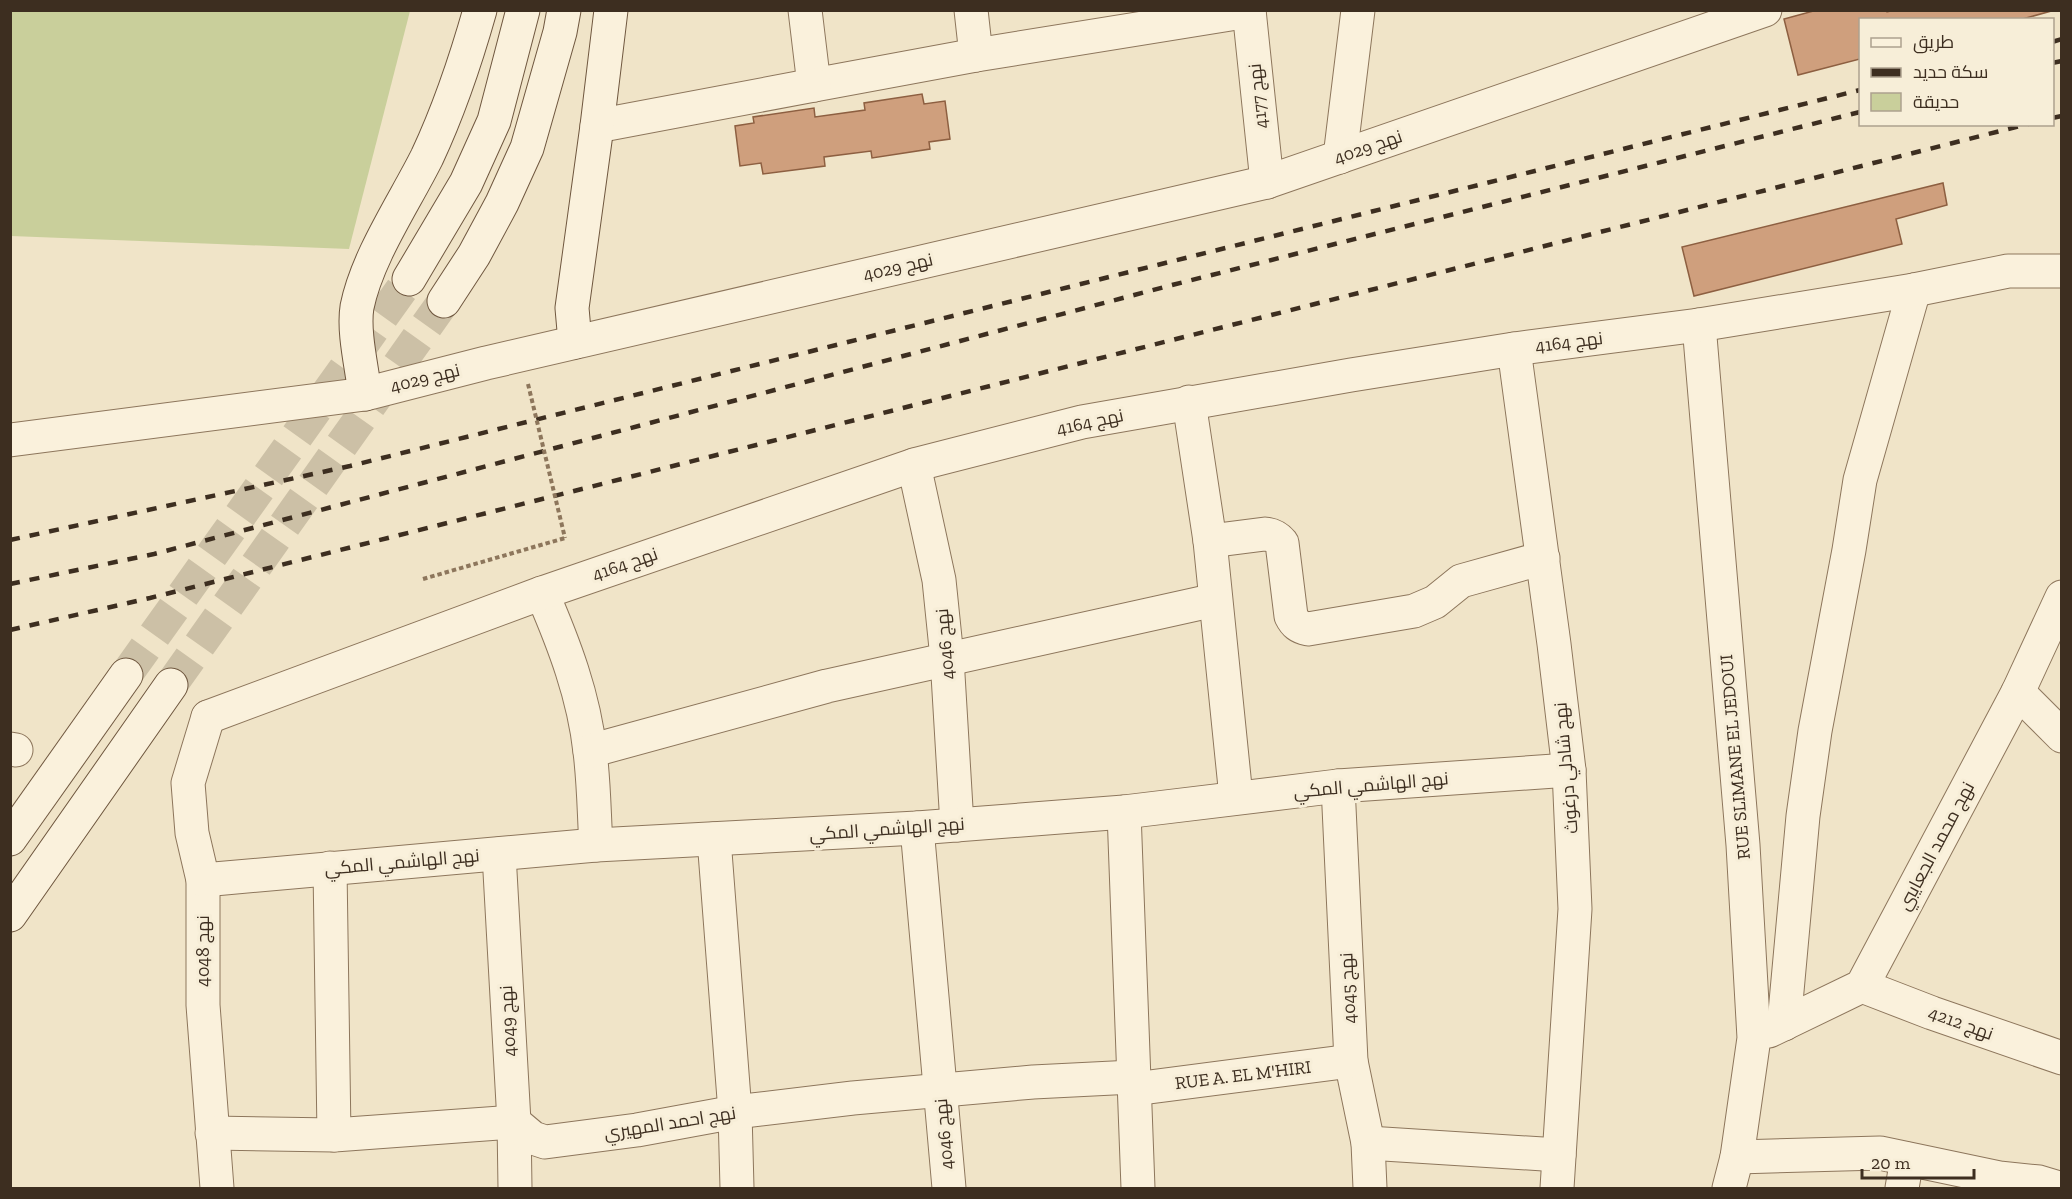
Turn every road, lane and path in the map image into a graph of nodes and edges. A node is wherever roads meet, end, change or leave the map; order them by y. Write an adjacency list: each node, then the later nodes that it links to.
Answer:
1 (480, 10): 25 (street)
2 (523, 10): 18 (street)
3 (564, 10): 20 (street)
4 (611, 10): 12 (street)
5 (805, 10): 11 (street)
6 (971, 10): 10 (street)
7 (1358, 10): 13 (street)
8 (1249, 11): 10 (street); 14 (street, نهج 4177)
9 (1753, 12): 13 (street, نهج 4029)
10 (976, 55): 11 (street)
11 (814, 85): 12 (street)
12 (597, 126): 22 (street)
13 (1340, 157): 14 (street, نهج 4029)
14 (1267, 182): 22 (street, نهج 4029)
15 (2061, 248): 16 (street, نهج 4164)
16 (2008, 271): 17 (street, نهج 4164); 19 (street, نهج 4164)
17 (2061, 272)
18 (409, 279)
19 (1914, 290): 21 (street, نهج 4164); 56 (street)
20 (444, 301)
21 (1699, 325): 23 (street, نهج 4164); 57 (street, RUE SLIMANE EL JEDOUI)
22 (575, 342): 25 (street, نهج 4029)
23 (1514, 349): 26 (street, نهج 4164); 30 (street, نهج شادلي درغوث)
24 (528, 384): 31 (path, bridge)
25 (365, 394): 27 (street, نهج 4029)
26 (1190, 402): 28 (street, نهج 4164); 29 (street)
27 (10, 440)
28 (914, 465): 32 (street, نهج 4164); 35 (street, نهج 4046)
29 (1210, 542): 30 (street); 34 (street)
30 (1543, 558): 42 (street, نهج شادلي درغوث)
31 (423, 579)
32 (542, 592): 39 (street, نهج 4164); 41 (street)
33 (2061, 597): 38 (street, نهج محمد الجعايبي)
34 (1215, 600): 35 (street); 44 (street)
35 (946, 658): 41 (street); 46 (street, نهج 4046)
36 (126, 675): 48 (street)
37 (171, 685): 54 (street)
38 (2018, 692): 40 (street); 55 (street, نهج محمد الجعايبي)
39 (208, 717): 53 (street, نهج 4048)
40 (2061, 736)
41 (590, 751): 50 (street)
42 (1569, 770): 43 (street, نهج الهاشمي المكي); 67 (street, نهج شادلي درغوث)
43 (1338, 786): 44 (street, نهج الهاشمي المكي); 59 (street, نهج 4045)
44 (1236, 797): 45 (street, نهج الهاشمي المكي)
45 (1124, 812): 46 (street, نهج الهاشمي المكي); 60 (street)
46 (957, 825): 47 (street, نهج الهاشمي المكي)
47 (917, 828): 49 (street, نهج الهاشمي المكي); 61 (street, نهج 4046)
48 (10, 839)
49 (714, 839): 50 (street, نهج الهاشمي المكي); 62 (street)
50 (596, 845): 51 (street, نهج الهاشمي المكي)
51 (499, 854): 52 (street, نهج الهاشمي المكي); 63 (street, نهج 4049)
52 (330, 868): 53 (street, نهج الهاشمي المكي); 65 (street)
53 (203, 880): 64 (street, نهج 4048)
54 (10, 915)
55 (1862, 986): 56 (street); 58 (street, نهج 4212)
56 (1784, 1024): 57 (street)
57 (1754, 1038): 68 (street, RUE SLIMANE EL JEDOUI)
58 (2061, 1058)
59 (1351, 1061): 60 (street, RUE A. EL M'HIRI); 66 (street, نهج 4045)
60 (1134, 1083): 61 (street, نهج احمد المهيري); 75 (street)
61 (941, 1089): 62 (street, نهج احمد المهيري); 74 (street, نهج 4046)
62 (735, 1112): 63 (street, نهج احمد المهيري); 73 (street)
63 (514, 1122): 65 (street); 72 (street, نهج 4049)
64 (212, 1133): 65 (street); 71 (street, نهج 4048)
65 (334, 1135)
66 (1368, 1143): 67 (street); 76 (street, نهج 4045)
67 (1559, 1155): 77 (street, نهج شادلي درغوث)
68 (1737, 1157): 69 (street); 78 (street, RUE SLIMANE EL JEDOUI)
69 (1905, 1174): 70 (street)
70 (1997, 1183): 79 (street)
71 (217, 1188)
72 (516, 1188)
73 (737, 1188)
74 (949, 1188)
75 (1138, 1188)
76 (1370, 1188)
77 (1557, 1188)
78 (1730, 1188)
79 (2059, 1188)

